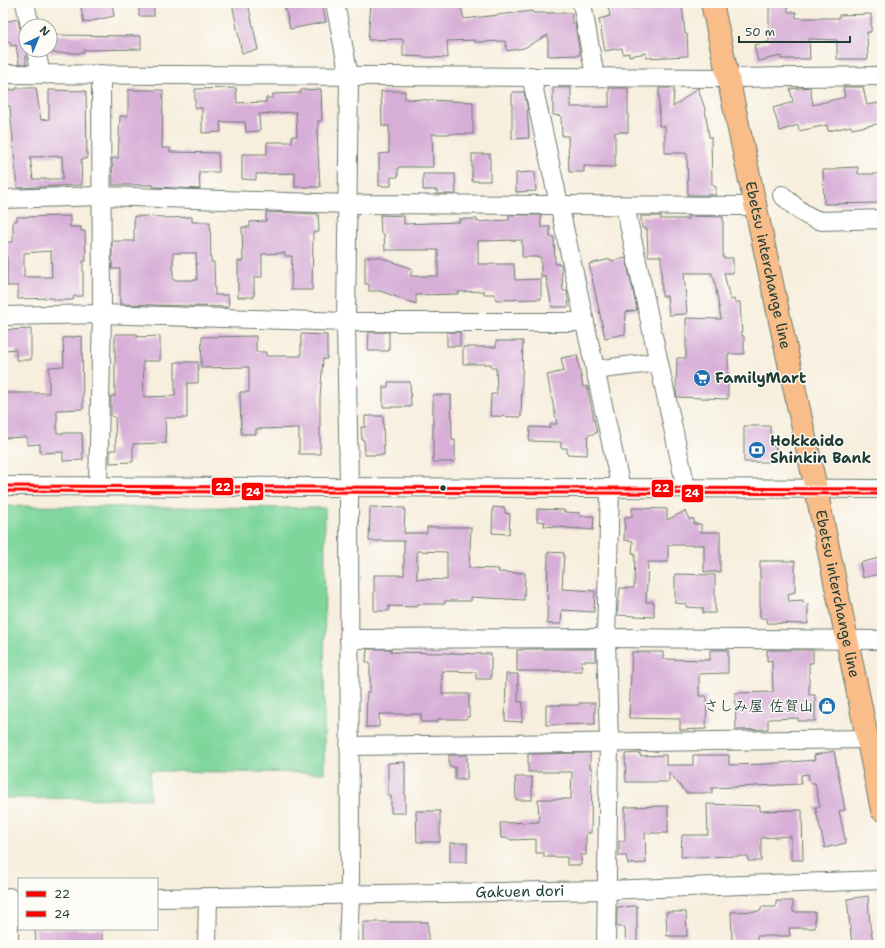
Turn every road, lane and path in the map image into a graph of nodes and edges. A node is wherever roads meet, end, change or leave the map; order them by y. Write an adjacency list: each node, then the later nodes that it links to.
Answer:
1 (25, 3): 5 (street)
2 (335, 3): 10 (street)
3 (582, 3): 13 (street)
4 (712, 3): 14 (main road, Ebetsu interchange line)
5 (28, 18)
6 (38, 58): 8 (street)
7 (3, 74): 8 (street)
8 (41, 74): 9 (street)
9 (101, 74): 10 (street); 16 (street)
10 (349, 76): 11 (street); 18 (street)
11 (531, 76): 13 (street); 19 (street)
12 (882, 76): 14 (street)
13 (595, 77): 14 (street)
14 (727, 78): 21 (main road, Ebetsu interchange line)
15 (782, 195): 22 (street)
16 (102, 196): 17 (street); 18 (street); 23 (street)
17 (3, 199)
18 (348, 204): 19 (street); 25 (street)
19 (560, 206): 20 (street); 26 (street)
20 (625, 206): 21 (street); 27 (street)
21 (754, 206): 34 (main road, Ebetsu interchange line)
22 (882, 219)
23 (102, 314): 24 (street); 25 (street); 30 (street)
24 (3, 316)
25 (346, 322): 26 (street); 31 (street)
26 (585, 322): 28 (street)
27 (658, 362): 28 (street); 33 (street)
28 (595, 370): 32 (street)
29 (3, 486): 30 (street)
30 (98, 486): 31 (street)
31 (349, 486): 32 (street); 37 (street)
32 (615, 488): 33 (street); 36 (street)
33 (686, 488): 34 (street)
34 (816, 489): 35 (street); 38 (main road, Ebetsu interchange line)
35 (882, 489)
36 (606, 638): 37 (street); 38 (street); 41 (street)
37 (349, 639): 42 (street)
38 (848, 640): 39 (street); 40 (main road, Ebetsu interchange line)
39 (882, 640)
40 (868, 739): 41 (street); 43 (main road, Ebetsu interchange line)
41 (609, 742): 42 (street); 45 (street)
42 (349, 746): 46 (street)
43 (882, 810)
44 (882, 880): 45 (street, Gakuen dori)
45 (607, 890): 46 (street, Gakuen dori); 53 (street)
46 (350, 896): 49 (street, Gakuen dori); 52 (street)
47 (10, 897): 50 (street)
48 (158, 898): 49 (street, Gakuen dori)
49 (208, 898): 51 (street)
50 (9, 945)
51 (207, 945)
52 (348, 945)
53 (606, 945)

